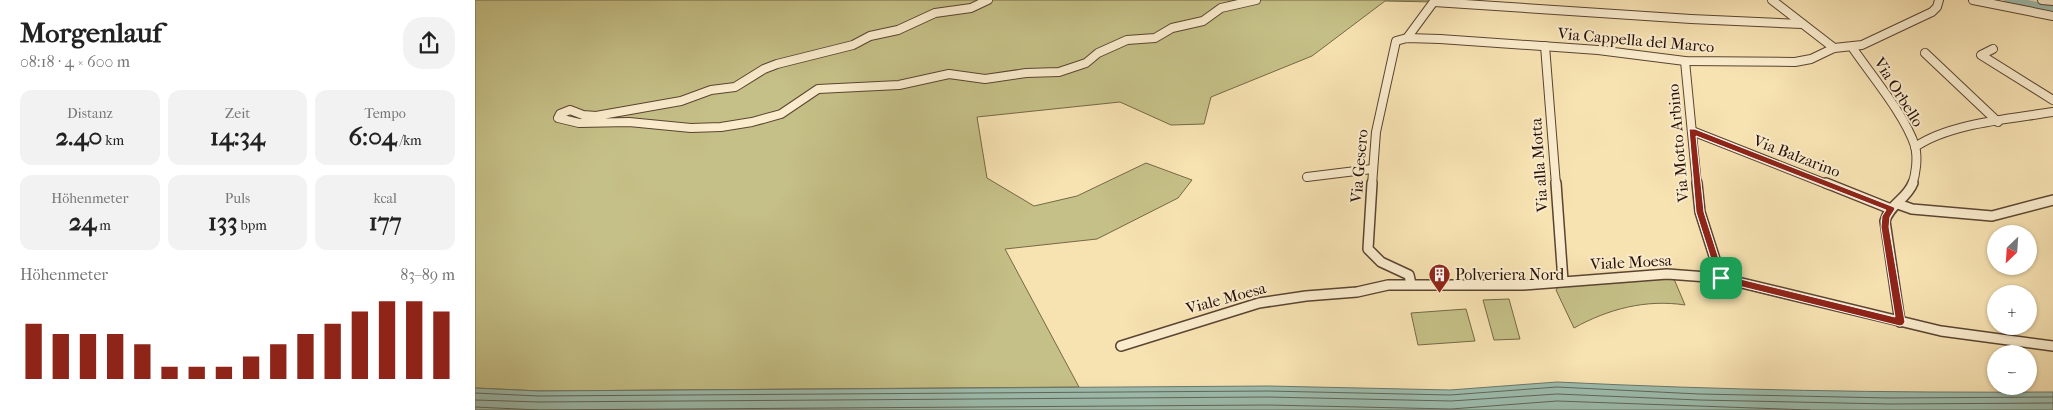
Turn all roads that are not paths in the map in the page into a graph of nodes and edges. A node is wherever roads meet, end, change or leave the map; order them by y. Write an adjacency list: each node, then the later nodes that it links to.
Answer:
1 (988, 0): 2 (street)
2 (1256, 0)
3 (1772, 0): 10 (street)
4 (1939, 0): 13 (street)
5 (1973, 0): 9 (street)
6 (2042, 0): 8 (street)
7 (1435, 1): 10 (street); 11 (street)
8 (2053, 1)
9 (2053, 16)
10 (1802, 24): 14 (street)
11 (1407, 38): 12 (street, Via Cappella del Marco); 23 (street, Via Gesero)
12 (1545, 46): 17 (street, Via Cappella del Marco); 28 (street, Via alla Motta)
13 (1856, 46): 14 (street, Via Cappella del Marco); 22 (street, Via Orbello)
14 (1833, 48): 17 (street, Via Cappella del Marco)
15 (1993, 49): 18 (street)
16 (1925, 53): 20 (street)
17 (1685, 61): 21 (street, Via Motto Arbino)
18 (2053, 100)
19 (2053, 112): 20 (street)
20 (1998, 122): 22 (street)
21 (1692, 131): 26 (street, Via Balzarino); 27 (street, Via Motto Arbino)
22 (1915, 147): 26 (street, Via Orbello)
23 (1372, 169): 24 (street); 29 (street, Via Gesero)
24 (1307, 176)
25 (2053, 200): 26 (street, Via Balzarino)
26 (1894, 207): 30 (street, Via Orbello)
27 (1721, 278): 28 (street, Viale Moesa); 30 (street, Viale Moesa)
28 (1563, 281): 29 (street, Viale Moesa)
29 (1411, 284): 31 (street, Viale Moesa)
30 (1900, 322): 32 (street, Viale Moesa)
31 (1121, 346)
32 (2053, 346)

